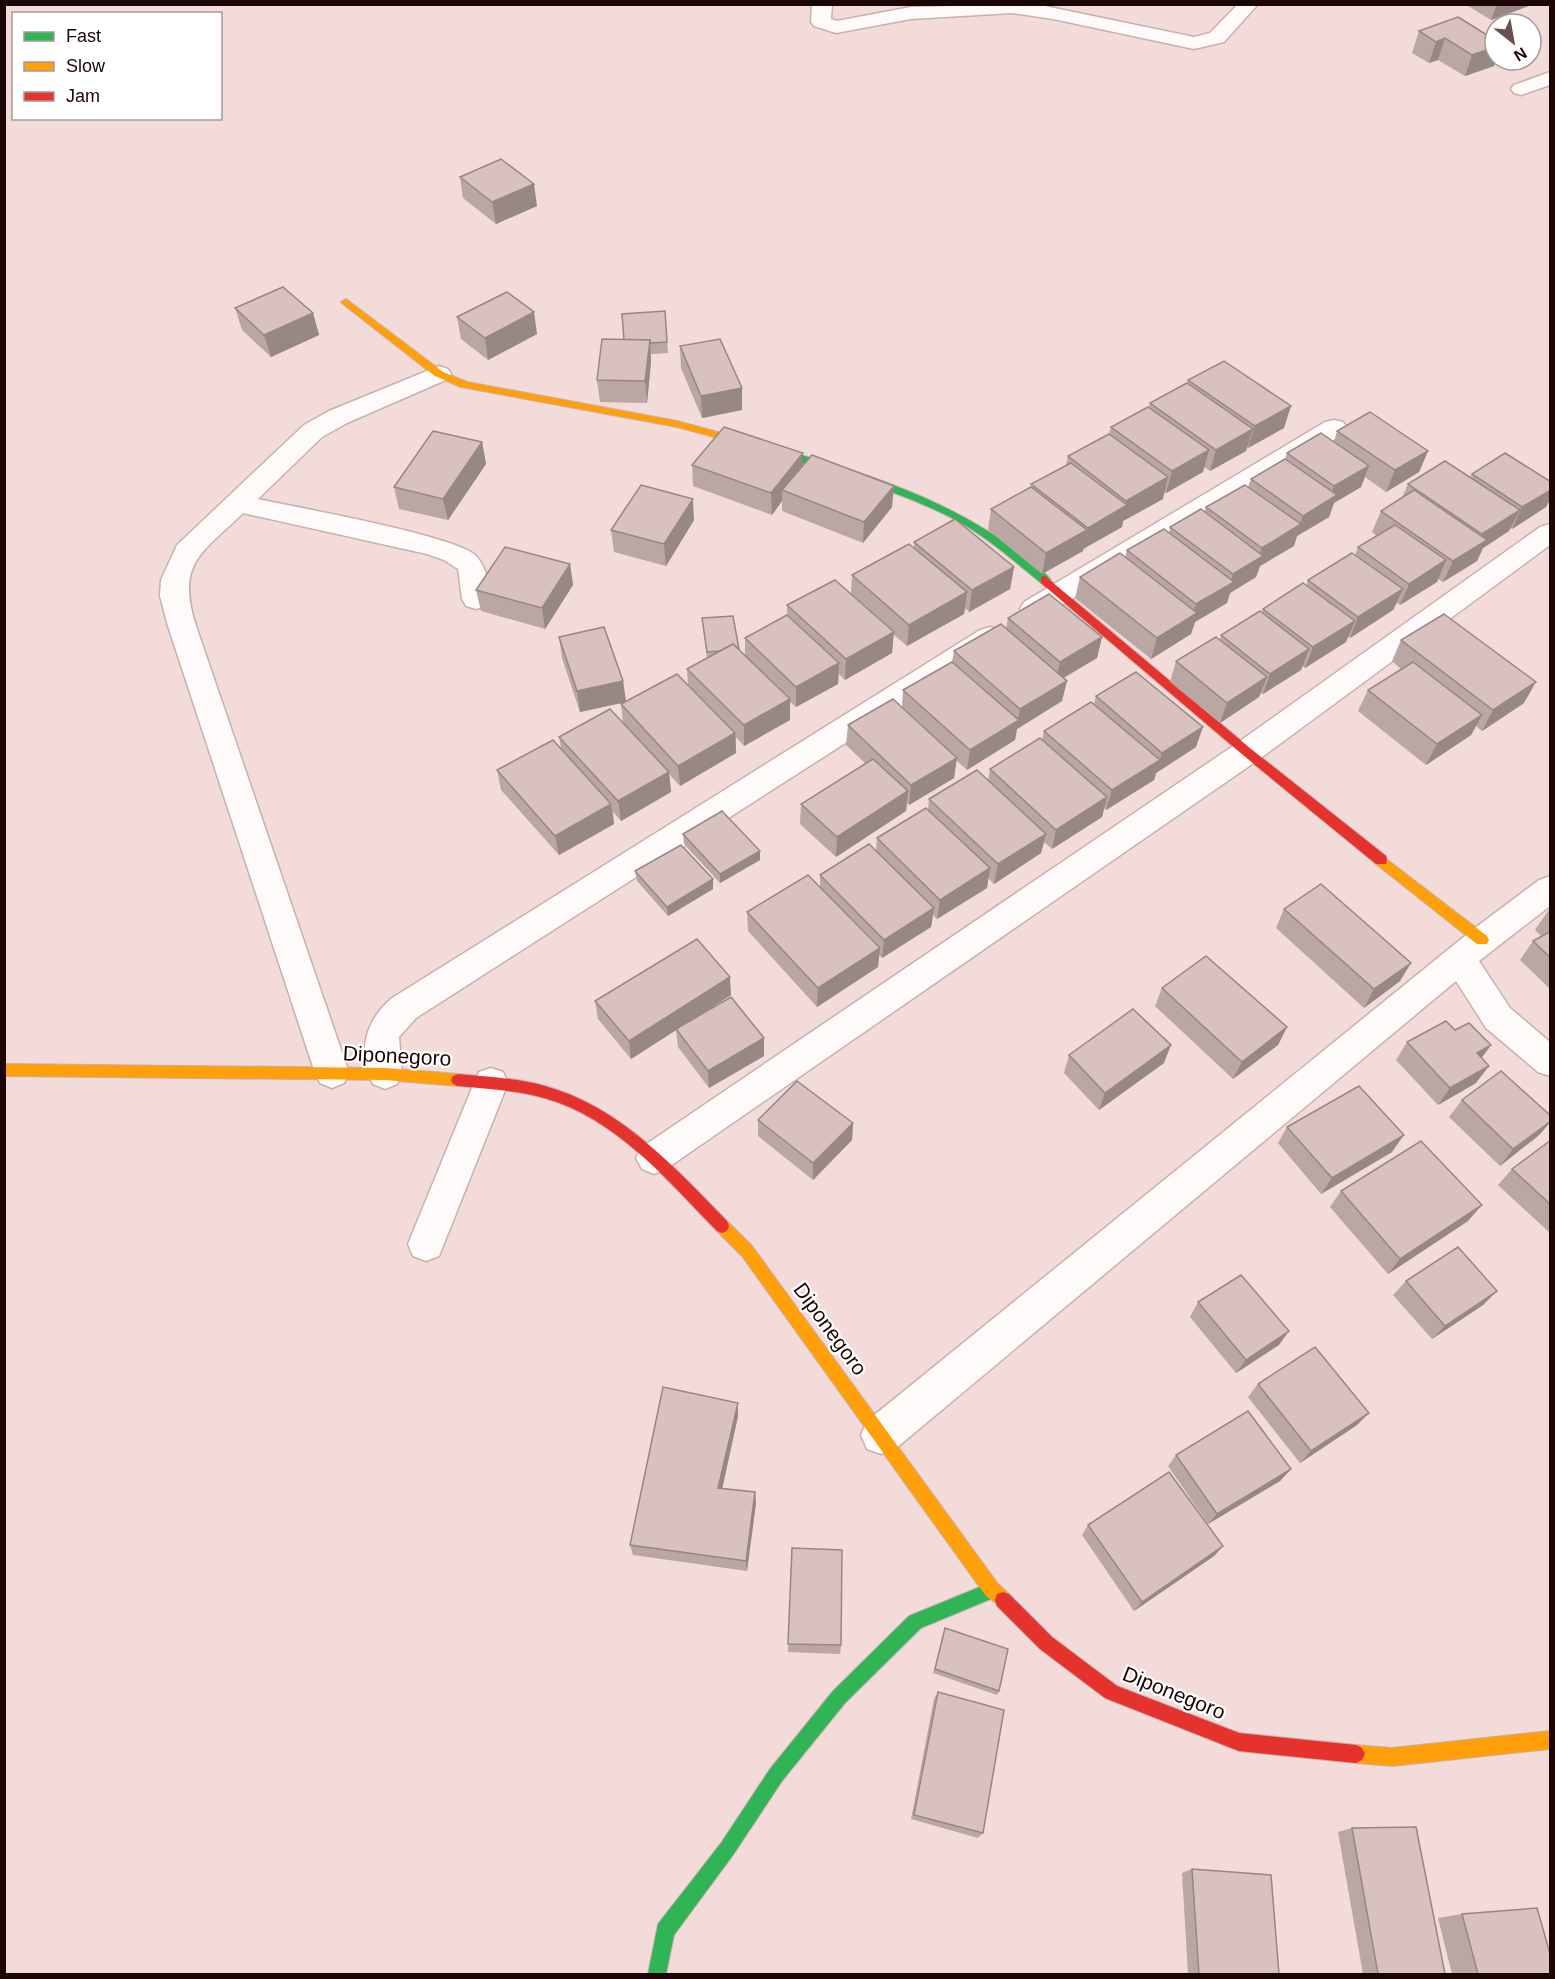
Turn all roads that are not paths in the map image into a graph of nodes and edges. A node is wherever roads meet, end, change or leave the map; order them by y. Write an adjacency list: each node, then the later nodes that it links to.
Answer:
1 (822, 4): 2 (street)
2 (1249, 4)
3 (1551, 78): 4 (street)
4 (1521, 89)
5 (346, 302): 6 (street)
6 (439, 375): 8 (street); 10 (street)
7 (1334, 428): 10 (street)
8 (237, 503): 11 (street); 17 (street)
9 (1550, 533): 12 (street)
10 (1060, 592): 12 (street); 18 (street)
11 (476, 599)
12 (1246, 752): 14 (street); 20 (street)
13 (1551, 889): 14 (street)
14 (1471, 950): 15 (street); 22 (street)
15 (1551, 1062)
16 (4, 1070): 17 (street, Diponegoro)
17 (332, 1073): 18 (street, Diponegoro)
18 (385, 1074): 19 (street, Diponegoro)
19 (491, 1083): 20 (street, Diponegoro); 21 (street)
20 (654, 1158): 22 (street, Diponegoro)
21 (426, 1244)
22 (881, 1435): 23 (street, Diponegoro)
23 (992, 1590): 24 (street, Diponegoro); 25 (street)
24 (1551, 1740)
25 (657, 1974)

